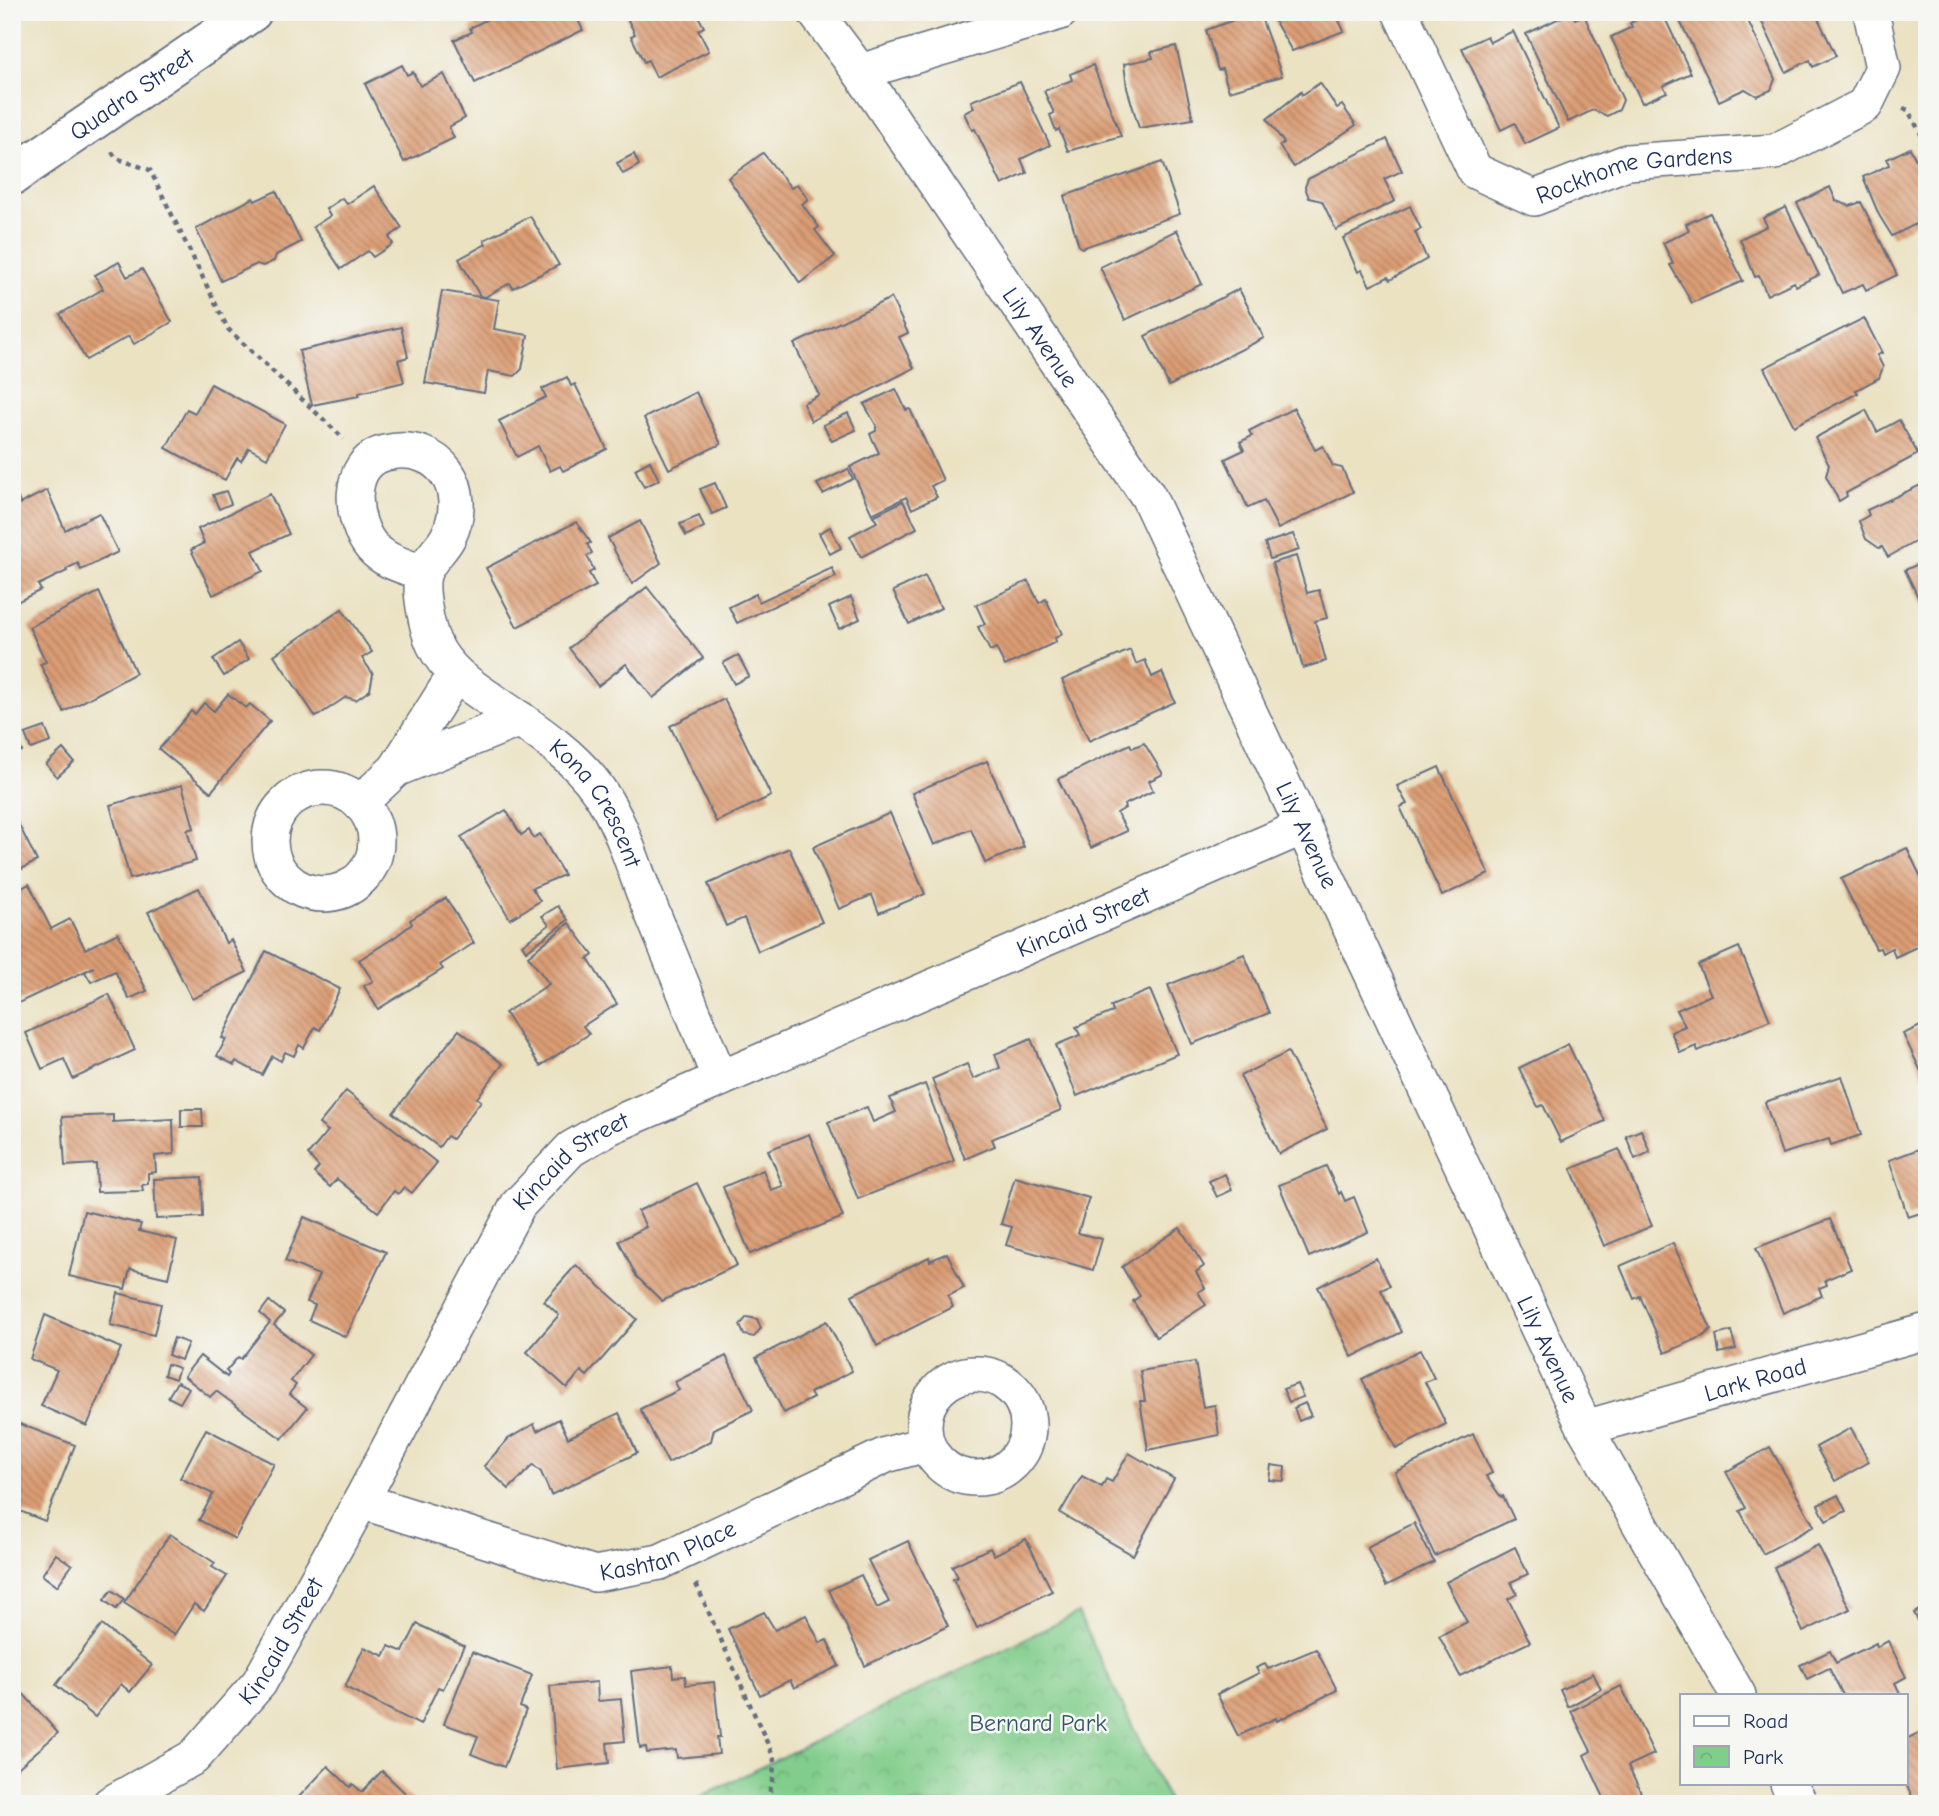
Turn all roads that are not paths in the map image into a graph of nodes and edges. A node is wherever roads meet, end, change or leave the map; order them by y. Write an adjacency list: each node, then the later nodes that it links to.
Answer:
1 (253, 12): 7 (main road, Quadra Street)
2 (815, 12): 6 (street, Lily Avenue)
3 (1060, 12): 6 (street)
4 (1400, 12): 5 (street, Rockhome Gardens)
5 (1871, 12)
6 (860, 72): 13 (street, Lily Avenue)
7 (12, 176)
8 (423, 573): 8 (street); 9 (street, Kona Crescent)
9 (455, 675): 10 (street, Kona Crescent); 11 (street)
10 (520, 719): 11 (street); 14 (street, Kona Crescent)
11 (396, 769): 12 (street)
12 (360, 803)
13 (1303, 827): 14 (street, Kincaid Street); 16 (street, Lily Avenue)
14 (720, 1079): 18 (street, Kincaid Street)
15 (1927, 1331): 16 (street, Lark Road)
16 (1585, 1428): 19 (street, Lily Avenue)
17 (926, 1444): 18 (street, Kashtan Place)
18 (361, 1502): 21 (street, Kincaid Street)
19 (1737, 1694)
20 (1789, 1784): 22 (street)
21 (110, 1804)
22 (1800, 1804)

